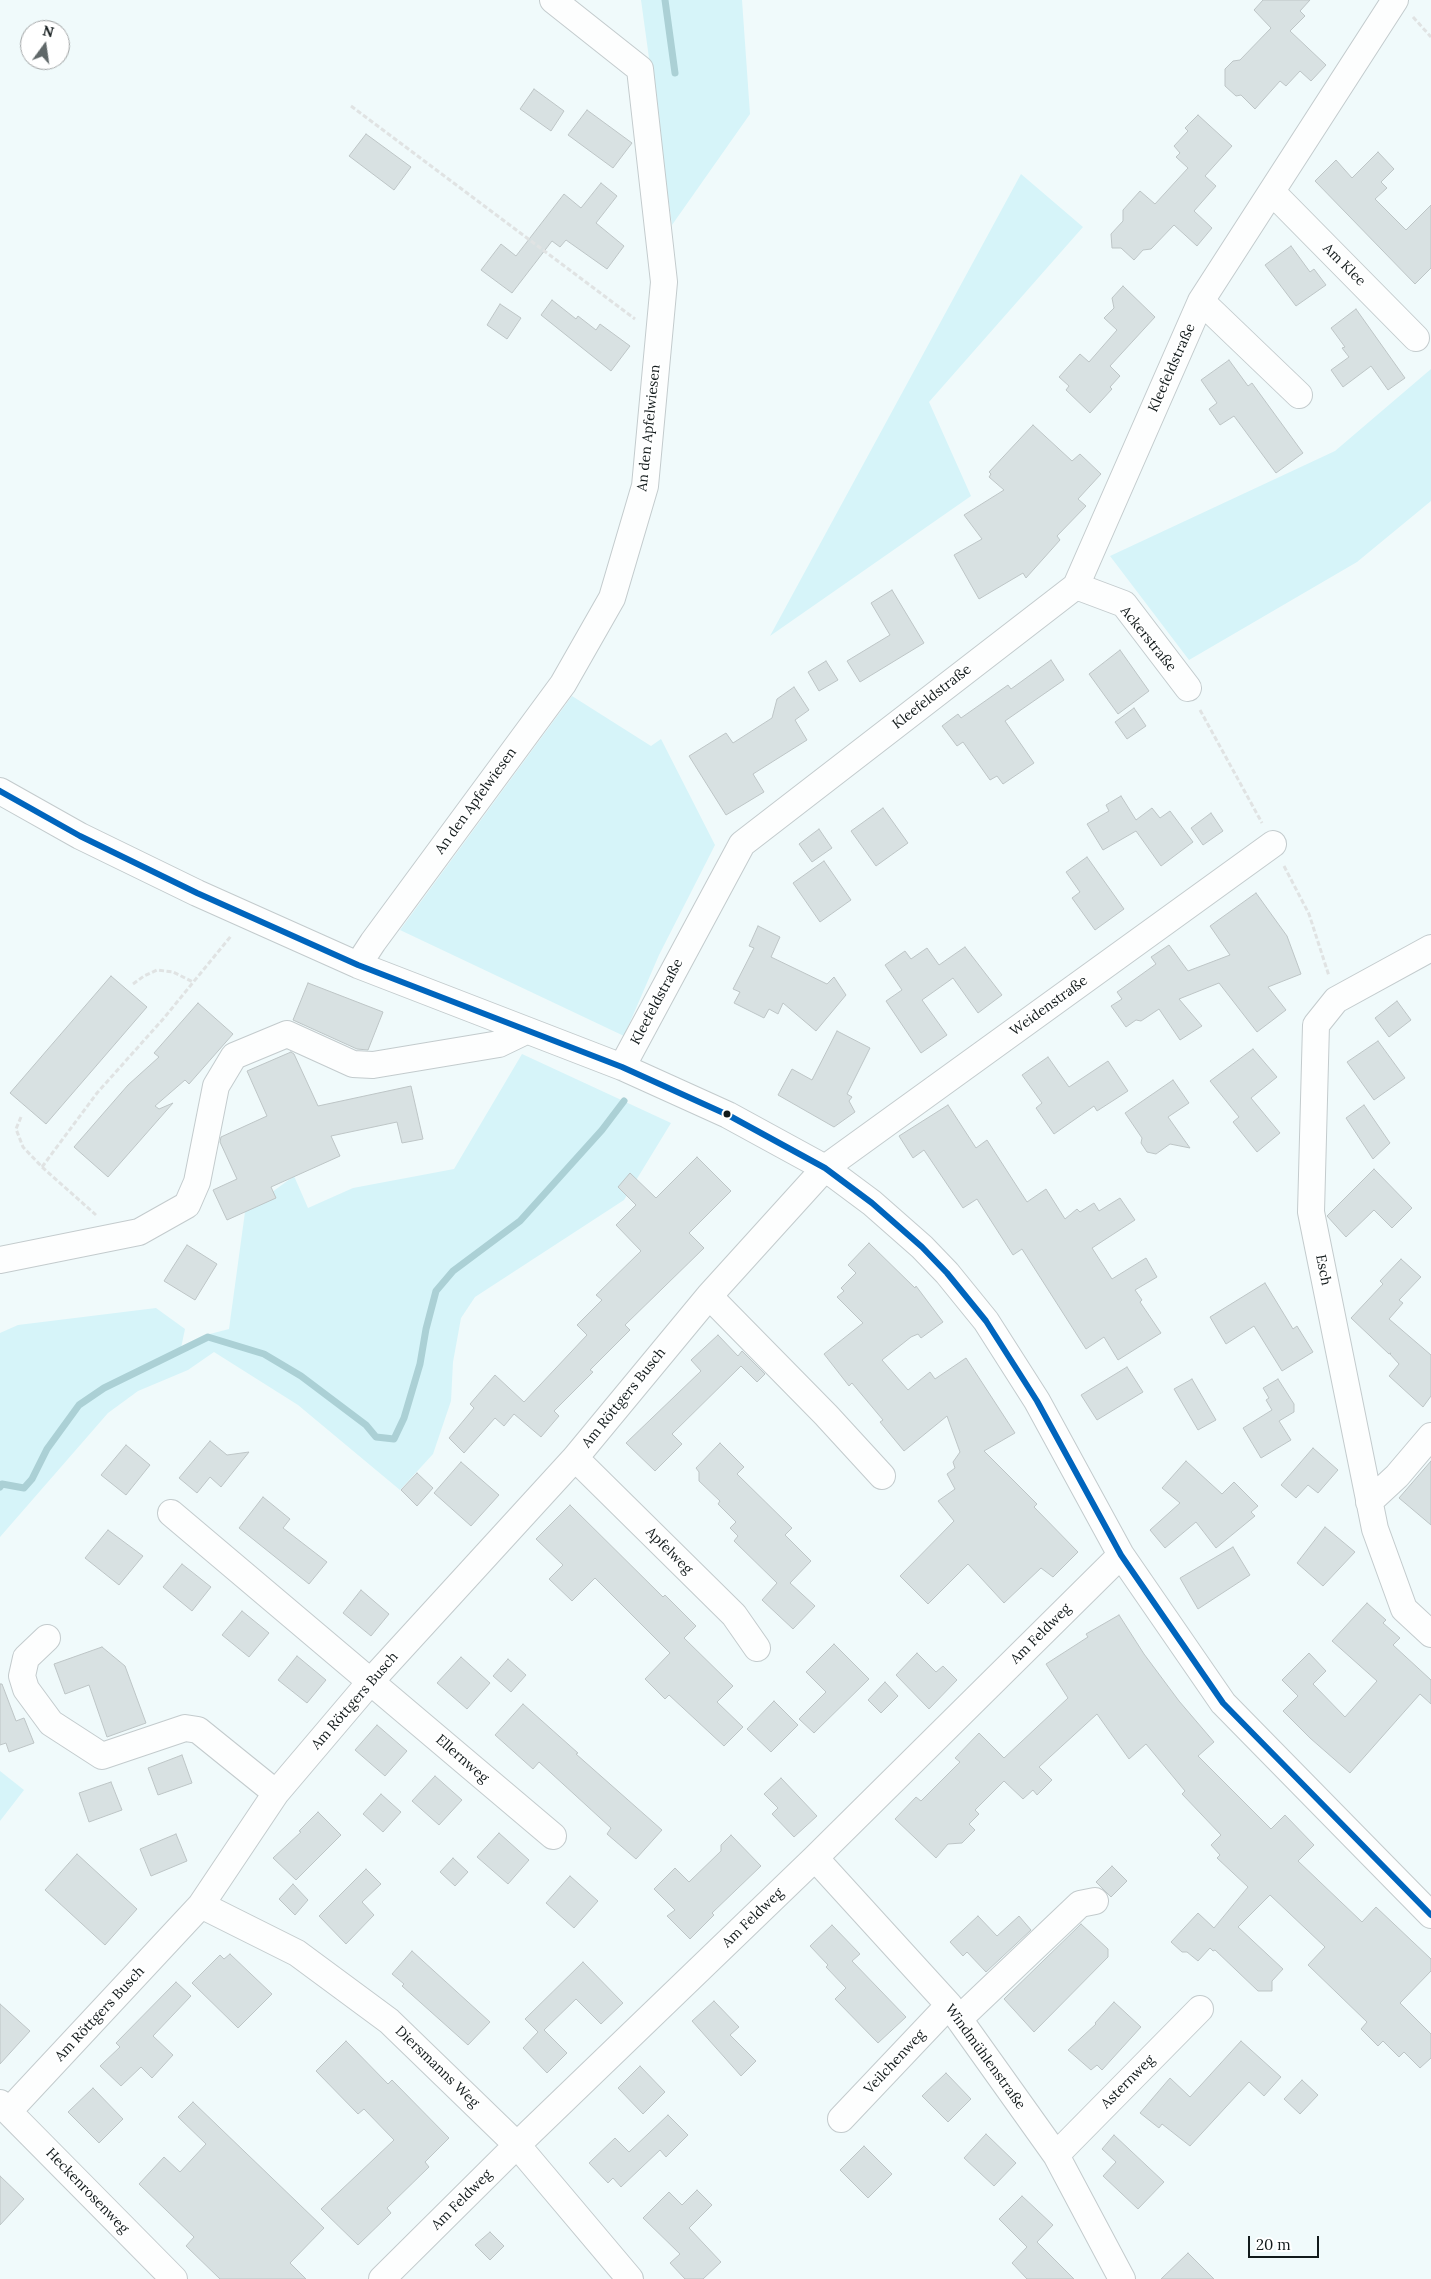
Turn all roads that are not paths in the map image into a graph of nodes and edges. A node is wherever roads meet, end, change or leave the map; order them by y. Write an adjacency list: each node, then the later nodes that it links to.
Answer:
1 (553, 0): 12 (street, An den Apfelwiesen)
2 (1395, 0): 3 (street, Kleefeldstraße)
3 (1272, 192): 4 (street, Kleefeldstraße); 5 (street, Am Klee)
4 (1201, 301): 6 (street); 7 (street, Kleefeldstraße)
5 (1416, 338)
6 (1299, 395)
7 (1076, 586): 8 (street, Ackerstraße); 14 (street, Kleefeldstraße)
8 (1188, 688)
9 (0, 791): 12 (street)
10 (1273, 844): 15 (street, Weidenstraße)
11 (1430, 951): 21 (street, Esch)
12 (358, 965): 13 (street)
13 (526, 1031): 14 (street); 16 (street)
14 (622, 1067): 15 (street)
15 (824, 1168): 17 (street, Am Röttgers Busch); 23 (street)
16 (0, 1260)
17 (709, 1296): 19 (street, Am Röttgers Busch); 20 (street)
18 (1431, 1436): 21 (street)
19 (575, 1458): 26 (street, Apfelweg); 27 (street, Am Röttgers Busch)
20 (882, 1476)
21 (1369, 1502): 24 (street, Esch)
22 (171, 1513): 27 (street, Ellernweg)
23 (1121, 1555): 30 (street, Am Feldweg); 33 (street)
24 (1431, 1634)
25 (47, 1638): 28 (street)
26 (756, 1648)
27 (371, 1681): 28 (street, Am Röttgers Busch); 29 (street, Ellernweg)
28 (276, 1793): 32 (street, Am Röttgers Busch)
29 (553, 1836)
30 (815, 1858): 35 (street, Windmühlenstraße); 38 (street, Am Feldweg)
31 (1095, 1901): 35 (street, Veilchenweg)
32 (201, 1905): 36 (street, Am Röttgers Busch); 38 (street, Diersmanns Weg)
33 (1431, 1915)
34 (1200, 2009): 39 (street, Asternweg)
35 (954, 2012): 37 (street, Veilchenweg); 39 (street, Windmühlenstraße)
36 (5, 2107): 40 (street, Heckenrosenweg)
37 (841, 2119)
38 (517, 2145): 41 (street, Am Feldweg); 42 (street, Diersmanns Weg)
39 (1056, 2155): 43 (street, Windmühlenstraße)
40 (174, 2279)
41 (382, 2279)
42 (630, 2279)
43 (1122, 2279)

